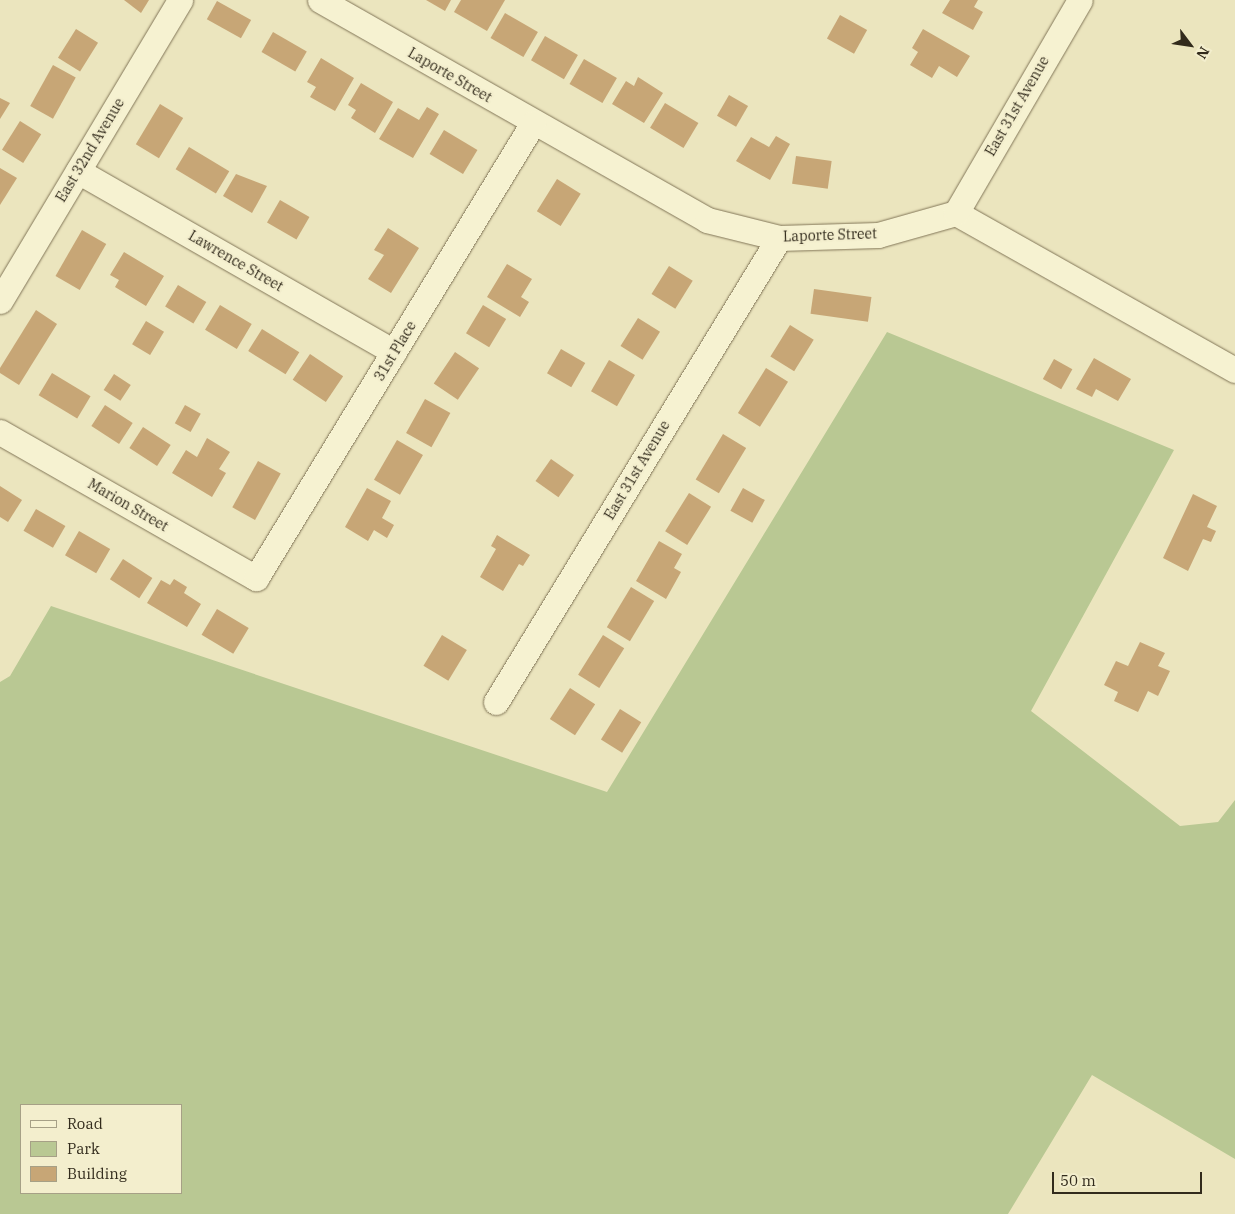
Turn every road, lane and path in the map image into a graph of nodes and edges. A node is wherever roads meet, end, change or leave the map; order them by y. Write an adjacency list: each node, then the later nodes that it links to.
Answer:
1 (180, 0): 5 (street, East 32nd Avenue)
2 (320, 0): 4 (street, Laporte Street)
3 (1080, 0): 6 (street, East 31st Avenue)
4 (533, 123): 7 (street, Laporte Street); 9 (street, 31st Place)
5 (78, 171): 8 (street, East 32nd Avenue); 9 (street, Lawrence Street)
6 (956, 213): 7 (street, Laporte Street); 10 (street)
7 (779, 238): 13 (street, East 31st Avenue)
8 (0, 301)
9 (394, 352): 12 (street, 31st Place)
10 (1235, 370)
11 (0, 432): 12 (street, Marion Street)
12 (256, 578)
13 (496, 702)

